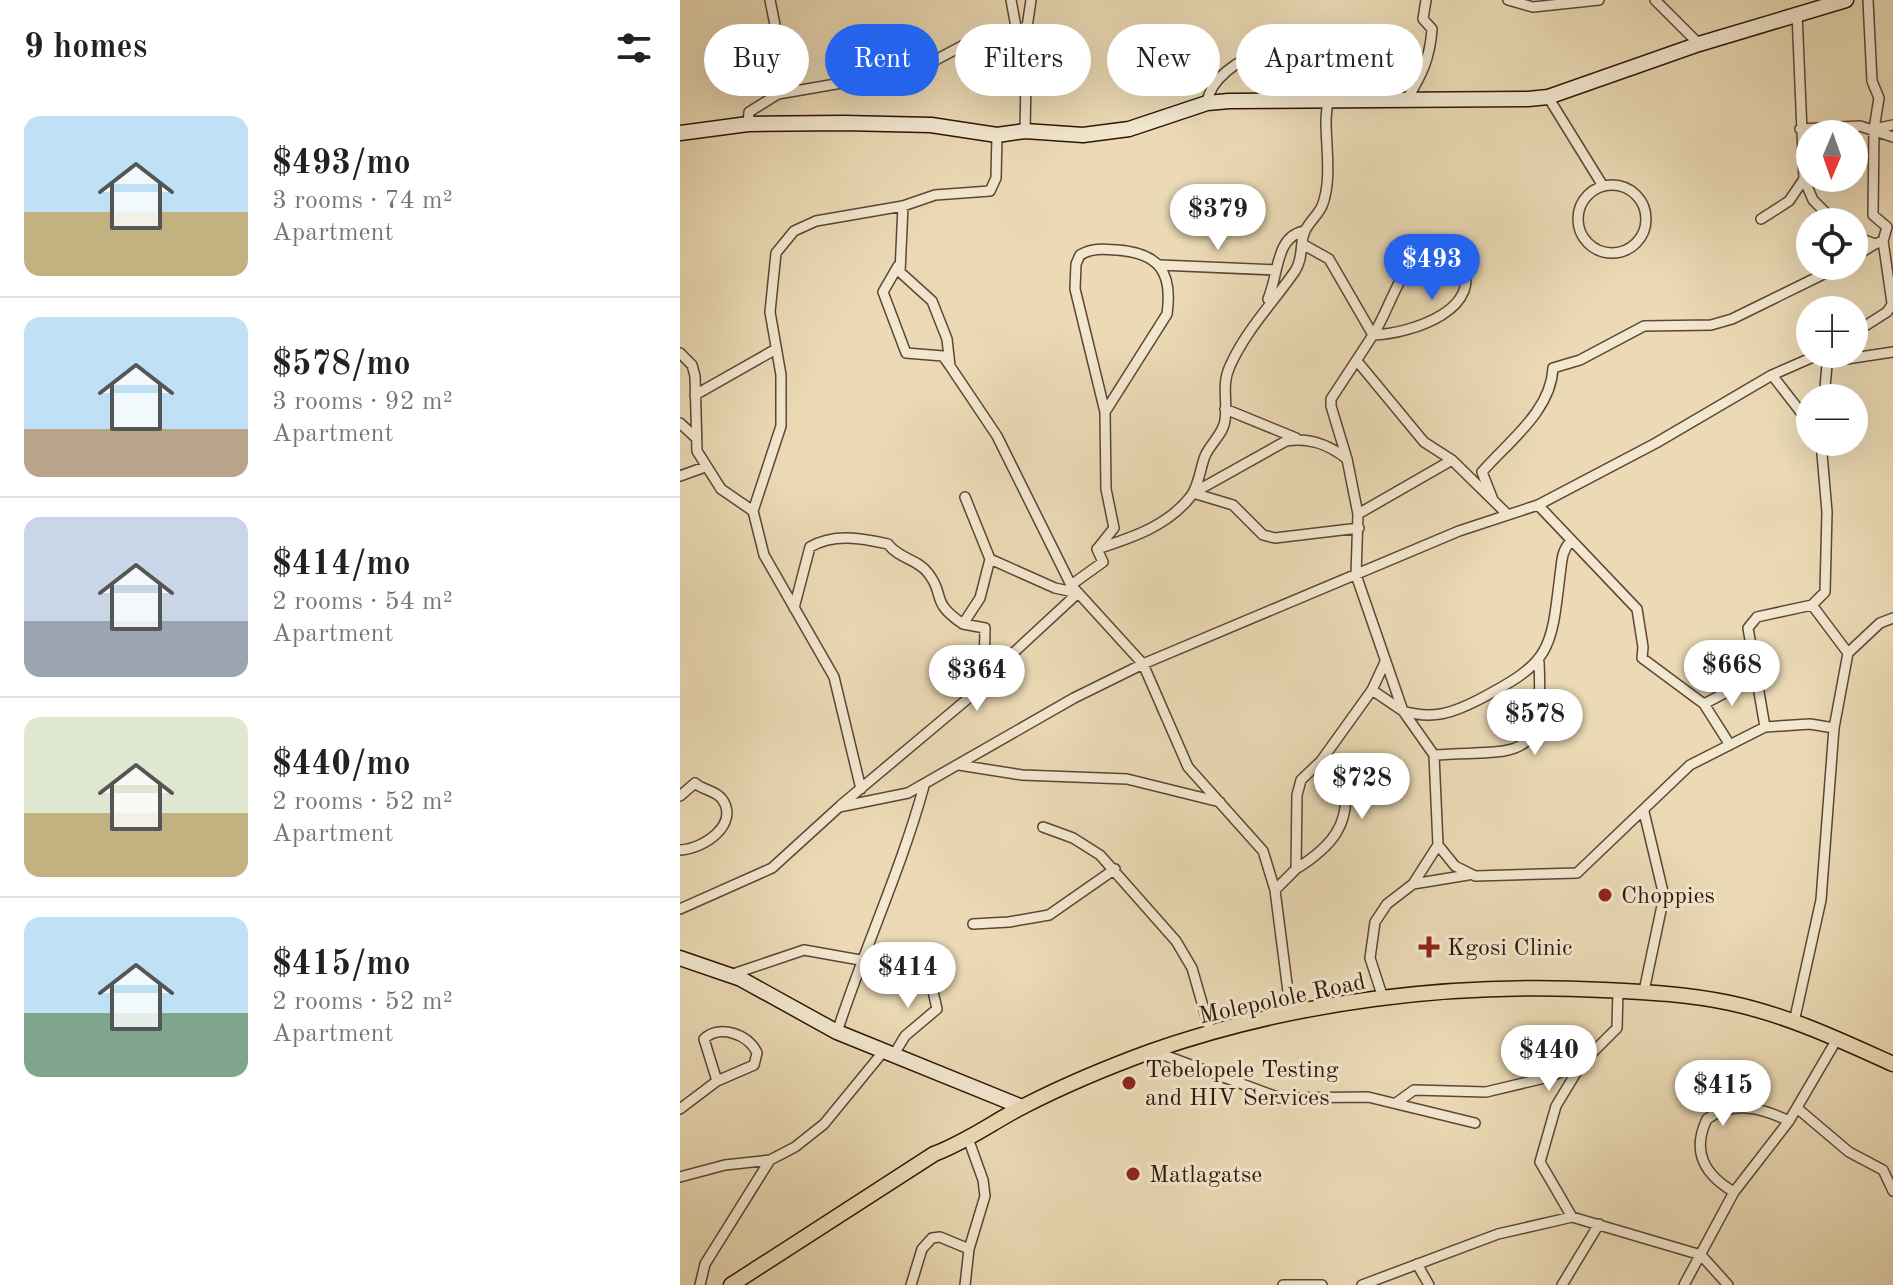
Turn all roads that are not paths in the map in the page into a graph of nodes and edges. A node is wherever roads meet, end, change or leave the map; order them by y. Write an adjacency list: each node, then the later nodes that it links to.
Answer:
1 (770, 0): 11 (street)
2 (1011, 0): 12 (street)
3 (1031, 0): 13 (street)
4 (1426, 0): 20 (street)
5 (1508, 0): 6 (street)
6 (1599, 0)
7 (1655, 0): 14 (street)
8 (1846, 0): 10 (street)
9 (1868, 0): 27 (street)
10 (1797, 13): 14 (street); 23 (street)
11 (775, 24)
12 (1020, 24)
13 (1022, 24)
14 (1699, 44): 19 (street)
15 (955, 50): 16 (street)
16 (809, 89)
17 (775, 96): 24 (street)
18 (1024, 96): 28 (street)
19 (1548, 97): 20 (street); 32 (street)
20 (1407, 99): 21 (street)
21 (1326, 102): 22 (street); 22 (street); 38 (street)
22 (1207, 103): 28 (street)
23 (1800, 120)
24 (748, 124): 29 (street); 30 (street)
25 (1893, 125): 27 (street)
26 (1868, 129): 27 (street)
27 (1874, 129): 31 (street); 40 (street)
28 (1025, 131): 30 (street)
29 (680, 133)
30 (997, 135): 35 (street)
31 (1893, 137)
32 (1603, 186): 32 (street)
33 (1796, 191): 37 (street)
34 (1810, 192): 36 (street)
35 (903, 206): 44 (street); 51 (street)
36 (1821, 208)
37 (1761, 219)
38 (1304, 232): 41 (street); 45 (street)
39 (1868, 239): 40 (street)
40 (1879, 242): 42 (street); 47 (street)
41 (1304, 245): 48 (street); 50 (street)
42 (1868, 249)
43 (1160, 265): 45 (street); 62 (street); 62 (street)
44 (898, 266): 56 (street); 56 (street)
45 (1275, 270): 48 (street)
46 (1811, 280): 73 (street)
47 (1892, 303): 49 (street)
48 (1262, 313): 61 (street)
49 (1868, 324)
50 (1373, 335): 50 (street); 55 (street)
51 (776, 349): 59 (street); 75 (street)
52 (1893, 352): 54 (street)
53 (680, 353): 59 (street)
54 (1868, 354)
55 (1357, 361): 67 (street); 68 (street)
56 (950, 366): 83 (street)
57 (1796, 367): 58 (street)
58 (1772, 375): 60 (street); 74 (street)
59 (695, 395): 65 (street)
60 (1796, 406)
61 (1225, 409): 64 (street); 71 (street)
62 (1105, 412): 80 (street)
63 (680, 423): 65 (street)
64 (1297, 439): 67 (street); 71 (street)
65 (697, 451): 69 (street)
66 (1822, 456): 84 (street)
67 (1347, 459): 77 (street)
68 (1452, 460): 73 (street); 77 (street)
69 (705, 467): 70 (street); 75 (street)
70 (680, 476)
71 (1193, 493): 78 (street); 80 (street)
72 (965, 497): 81 (street)
73 (1493, 500): 76 (street)
74 (1538, 505): 76 (street); 79 (street)
75 (753, 511): 85 (street)
76 (1506, 513): 82 (street)
77 (1358, 514): 78 (street)
78 (1359, 528): 82 (street)
79 (1571, 541): 92 (street); 97 (street)
80 (1097, 549): 83 (street)
81 (990, 559): 83 (street); 88 (street)
82 (1356, 575): 91 (street); 93 (street)
83 (1074, 589): 93 (street); 95 (street)
84 (1812, 605): 90 (street); 94 (street)
85 (794, 608): 88 (street); 106 (street)
86 (1893, 618): 87 (street)
87 (1880, 623): 89 (street); 90 (street)
88 (963, 624): 95 (street)
89 (1893, 624)
90 (1848, 653): 100 (street)
91 (1385, 662): 96 (street); 98 (street)
92 (1539, 662): 98 (street); 102 (street)
93 (1143, 664): 104 (street); 108 (street)
94 (1757, 676): 97 (street); 99 (street)
95 (980, 683): 106 (street)
96 (1372, 690): 98 (street); 103 (street)
97 (1704, 704): 101 (street)
98 (1403, 711): 102 (street)
99 (1765, 727): 100 (street); 101 (street)
100 (1834, 728): 129 (street)
101 (1730, 745): 110 (street)
102 (1434, 755): 112 (street)
103 (1321, 761): 115 (street); 115 (street)
104 (959, 765): 105 (street); 108 (street)
105 (924, 786): 109 (street); 122 (street)
106 (861, 789): 109 (street)
107 (680, 796): 113 (street)
108 (1223, 803): 118 (street)
109 (839, 807): 119 (street)
110 (1644, 812): 116 (street); 126 (street)
111 (1043, 827): 114 (street)
112 (1438, 845): 116 (street); 117 (street)
113 (680, 850)
114 (1115, 869): 120 (street); 131 (street)
115 (1296, 869): 118 (street)
116 (1468, 875): 117 (street)
117 (1413, 884): 127 (street)
118 (1275, 890): 128 (street)
119 (680, 909)
120 (973, 924)
121 (680, 958): 124 (street)
122 (860, 960): 124 (street); 130 (street)
123 (927, 965): 134 (street)
124 (730, 975): 130 (street)
125 (1618, 990): 126 (main road, Molepolole Road); 127 (main road, Molepolole Road); 135 (street)
126 (1644, 991): 129 (main road, Molepolole Road)
127 (1383, 998): 128 (main road, Molepolole Road)
128 (1291, 1015): 131 (main road, Molepolole Road)
129 (1794, 1022): 132 (main road, Molepolole Road)
130 (837, 1032): 134 (street)
131 (1211, 1034): 133 (main road, Molepolole Road)
132 (1837, 1039): 136 (main road, Molepolole Road); 140 (street)
133 (1153, 1051): 138 (street); 139 (main road, Molepolole Road)
134 (888, 1054): 139 (street); 145 (street)
135 (1582, 1063): 138 (street); 149 (street)
136 (1893, 1064)
137 (717, 1081): 137 (street); 141 (street)
138 (1396, 1103): 143 (street)
139 (1022, 1107): 144 (main road, Molepolole Road)
140 (1797, 1108): 142 (street); 147 (street)
141 (680, 1109)
142 (1789, 1121): 148 (street); 148 (street)
143 (1475, 1123)
144 (969, 1141): 151 (street); 155 (main road, Molepolole Road)
145 (770, 1160): 146 (street); 154 (street)
146 (680, 1177)
147 (1893, 1191)
148 (1734, 1192): 152 (street)
149 (1572, 1217): 150 (street); 153 (street)
150 (1599, 1224): 152 (street); 162 (street)
151 (969, 1249): 156 (street); 157 (street)
152 (1701, 1255): 163 (street); 164 (street)
153 (1417, 1264): 160 (street); 161 (street)
154 (700, 1285)
155 (731, 1285)
156 (911, 1285)
157 (965, 1285)
158 (1283, 1285): 159 (street)
159 (1322, 1285)
160 (1362, 1285)
161 (1429, 1285)
162 (1562, 1285)
163 (1684, 1285)
164 (1728, 1285)

